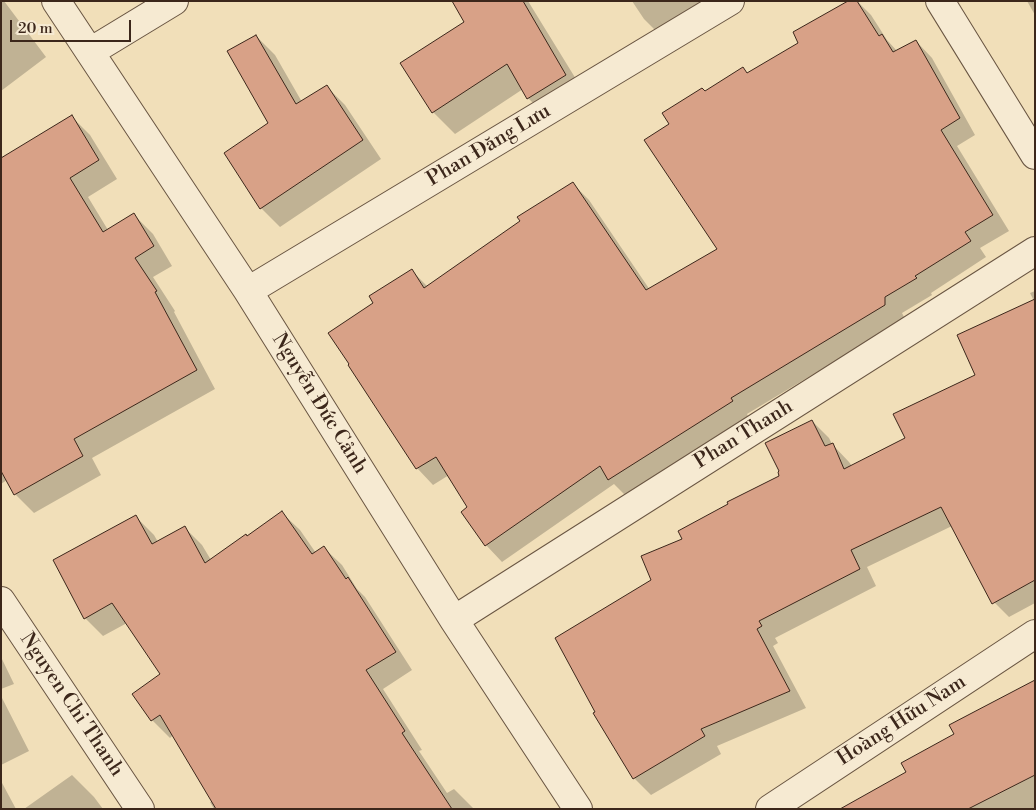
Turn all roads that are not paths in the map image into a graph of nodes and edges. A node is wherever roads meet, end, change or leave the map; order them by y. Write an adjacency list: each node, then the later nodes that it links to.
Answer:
1 (56, 1): 5 (street, Nguyễn Đức Cảnh)
2 (174, 1): 5 (street)
3 (730, 1): 8 (street, Phan Đăng Lưu)
4 (940, 1): 6 (street)
5 (90, 52): 8 (street, Nguyễn Đức Cảnh)
6 (1035, 155)
7 (1035, 251): 10 (street, Phan Thanh)
8 (248, 291): 10 (street, Nguyễn Đức Cảnh)
9 (1, 601): 12 (street, Nguyen Chi Thanh)
10 (454, 620): 13 (street, Nguyễn Đức Cảnh)
11 (1035, 634): 14 (street, Hoàng Hữu Nam)
12 (140, 809)
13 (578, 809)
14 (770, 809)

